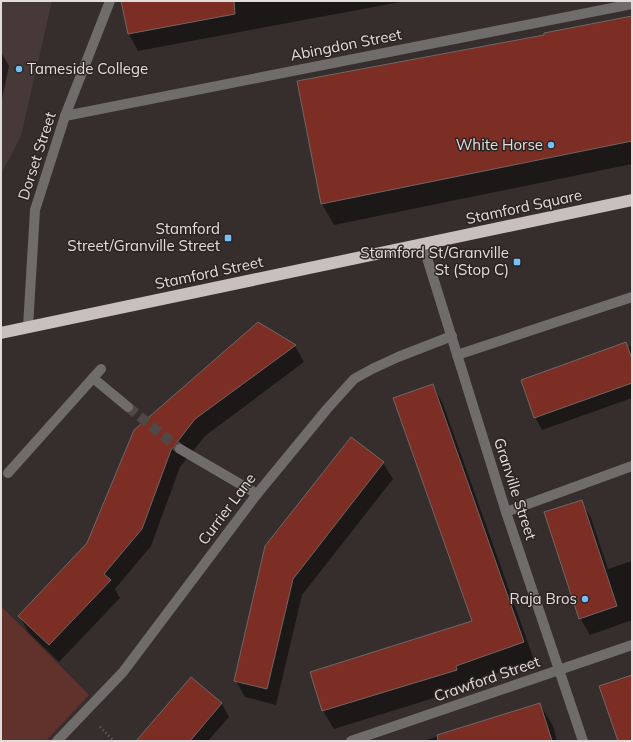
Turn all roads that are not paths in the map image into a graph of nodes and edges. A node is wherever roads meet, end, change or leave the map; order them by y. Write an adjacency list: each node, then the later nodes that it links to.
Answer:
1 (110, 1): 3 (street, Dorset Street)
2 (632, 4): 3 (street, Abingdon Street)
3 (65, 116): 7 (street, Dorset Street)
4 (632, 200): 5 (highway, Stamford Square)
5 (423, 245): 7 (highway, Stamford Street); 9 (street, Granville Street)
6 (632, 297): 10 (street)
7 (28, 327): 8 (highway, Stamford Street)
8 (1, 333)
9 (452, 336): 10 (street, Granville Street); 17 (street, Currier Lane)
10 (457, 354): 18 (street, Granville Street)
11 (101, 369): 12 (street)
12 (93, 378): 13 (street); 16 (street)
13 (128, 407)
14 (180, 449): 17 (street)
15 (632, 466): 18 (street)
16 (8, 473)
17 (257, 494): 21 (street, Currier Lane)
18 (506, 512): 20 (street, Granville Street)
19 (632, 645): 20 (street, Crawford Street)
20 (558, 671): 22 (street, Crawford Street); 23 (street, Granville Street)
21 (58, 741)
22 (351, 741)
23 (583, 741)

